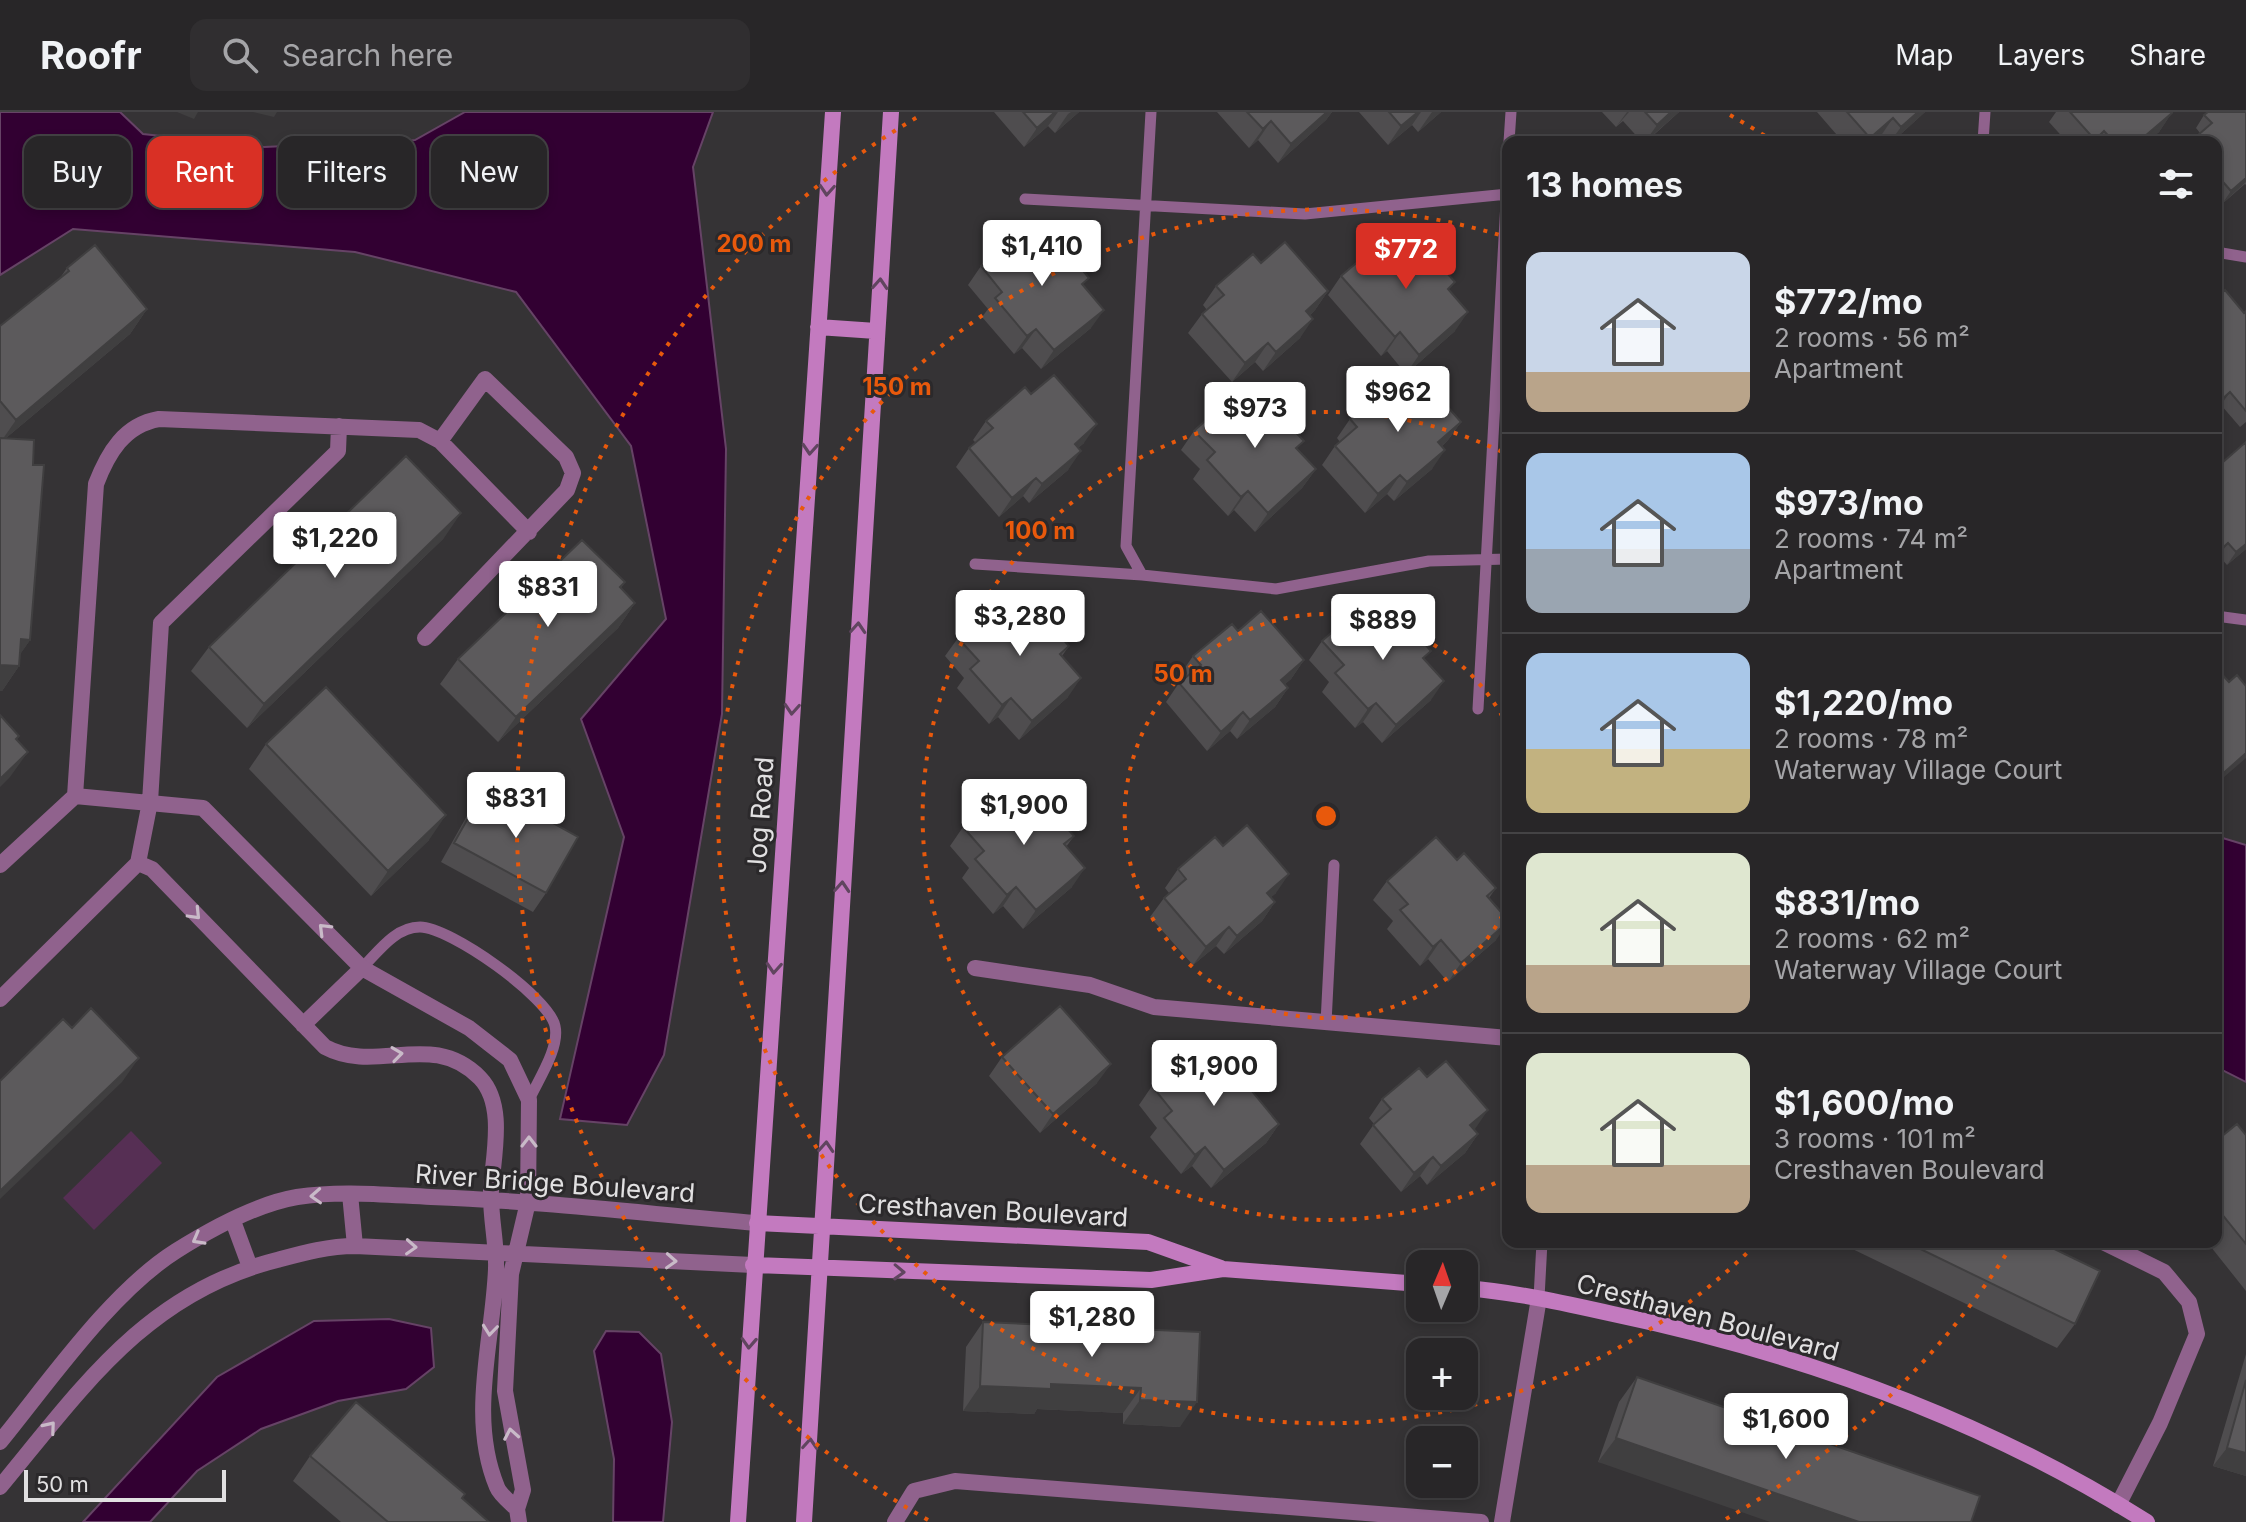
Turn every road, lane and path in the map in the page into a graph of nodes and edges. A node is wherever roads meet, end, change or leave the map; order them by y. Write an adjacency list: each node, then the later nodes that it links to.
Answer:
1 (833, 112): 14 (main road, Jog Road, one-way to 14)
2 (891, 112): 15 (main road, one-way to 2)
3 (1151, 112): 10 (lane)
4 (1511, 112): 6 (lane)
5 (1985, 112): 7 (lane)
6 (1509, 136)
7 (1983, 136)
8 (1502, 194): 10 (lane)
9 (1025, 199): 10 (lane)
10 (1143, 207): 22 (lane)
11 (2222, 253): 12 (lane)
12 (2246, 257)
13 (1502, 277): 19 (lane)
14 (818, 327): 15 (main road); 43 (main road, Jog Road, one-way to 43)
15 (876, 331): 44 (main road, one-way to 15)
16 (339, 426): 17 (street); 27 (street); 28 (street)
17 (440, 441): 18 (street); 18 (street)
18 (529, 532): 25 (street)
19 (1485, 558): 20 (lane); 22 (lane); 26 (lane)
20 (1502, 559)
21 (975, 564): 22 (lane)
22 (1142, 575)
23 (2222, 617): 24 (lane)
24 (2246, 620)
25 (425, 638)
26 (1478, 709)
27 (75, 796): 28 (street); 30 (street)
28 (150, 802): 29 (street); 32 (street, one-way to 28)
29 (138, 863): 34 (street); 36 (street, one-way to 36)
30 (0, 865)
31 (1334, 865): 35 (lane)
32 (362, 968): 36 (street); 38 (street); 38 (lane)
33 (975, 968): 35 (street)
34 (0, 999)
35 (1326, 1023): 37 (street)
36 (303, 1025): 40 (street, one-way to 40)
37 (1502, 1038)
38 (529, 1100): 41 (street, one-way to 38)
39 (350, 1194): 40 (street, River Bridge Boulevard); 42 (street, River Bridge Boulevard, one-way to 42); 45 (street)
40 (491, 1199): 41 (street, River Bridge Boulevard); 48 (street)
41 (528, 1202): 43 (street, River Bridge Boulevard); 49 (street)
42 (233, 1221): 51 (street); 57 (street, River Bridge Boulevard, one-way to 57)
43 (757, 1223): 44 (main road, Cresthaven Boulevard); 50 (main road, Jog Road)
44 (821, 1225): 52 (main road, Cresthaven Boulevard); 53 (main road)
45 (355, 1246): 48 (street, one-way to 48); 51 (street)
46 (1542, 1248): 56 (lane)
47 (2115, 1248): 59 (street)
48 (496, 1252): 49 (street); 60 (street, one-way to 60)
49 (516, 1253): 50 (street, one-way to 50); 60 (street, one-way to 49)
50 (753, 1265): 53 (main road, Cresthaven Boulevard); 61 (main road, Jog Road, one-way to 61)
51 (250, 1267): 58 (street, one-way to 51)
52 (1223, 1269): 53 (main road, Cresthaven Boulevard, one-way to 52); 54 (main road, Cresthaven Boulevard)
53 (821, 1270): 62 (main road, one-way to 53)
54 (1406, 1283)
55 (1478, 1290): 56 (main road, Cresthaven Boulevard)
56 (1539, 1298): 59 (main road, Cresthaven Boulevard); 65 (street)
57 (0, 1442)
58 (0, 1487)
59 (2118, 1505): 66 (main road, Cresthaven Boulevard)
60 (518, 1516)
61 (738, 1522)
62 (804, 1522)
63 (895, 1522): 64 (street)
64 (1481, 1522)
65 (1502, 1522)
66 (2147, 1522)

